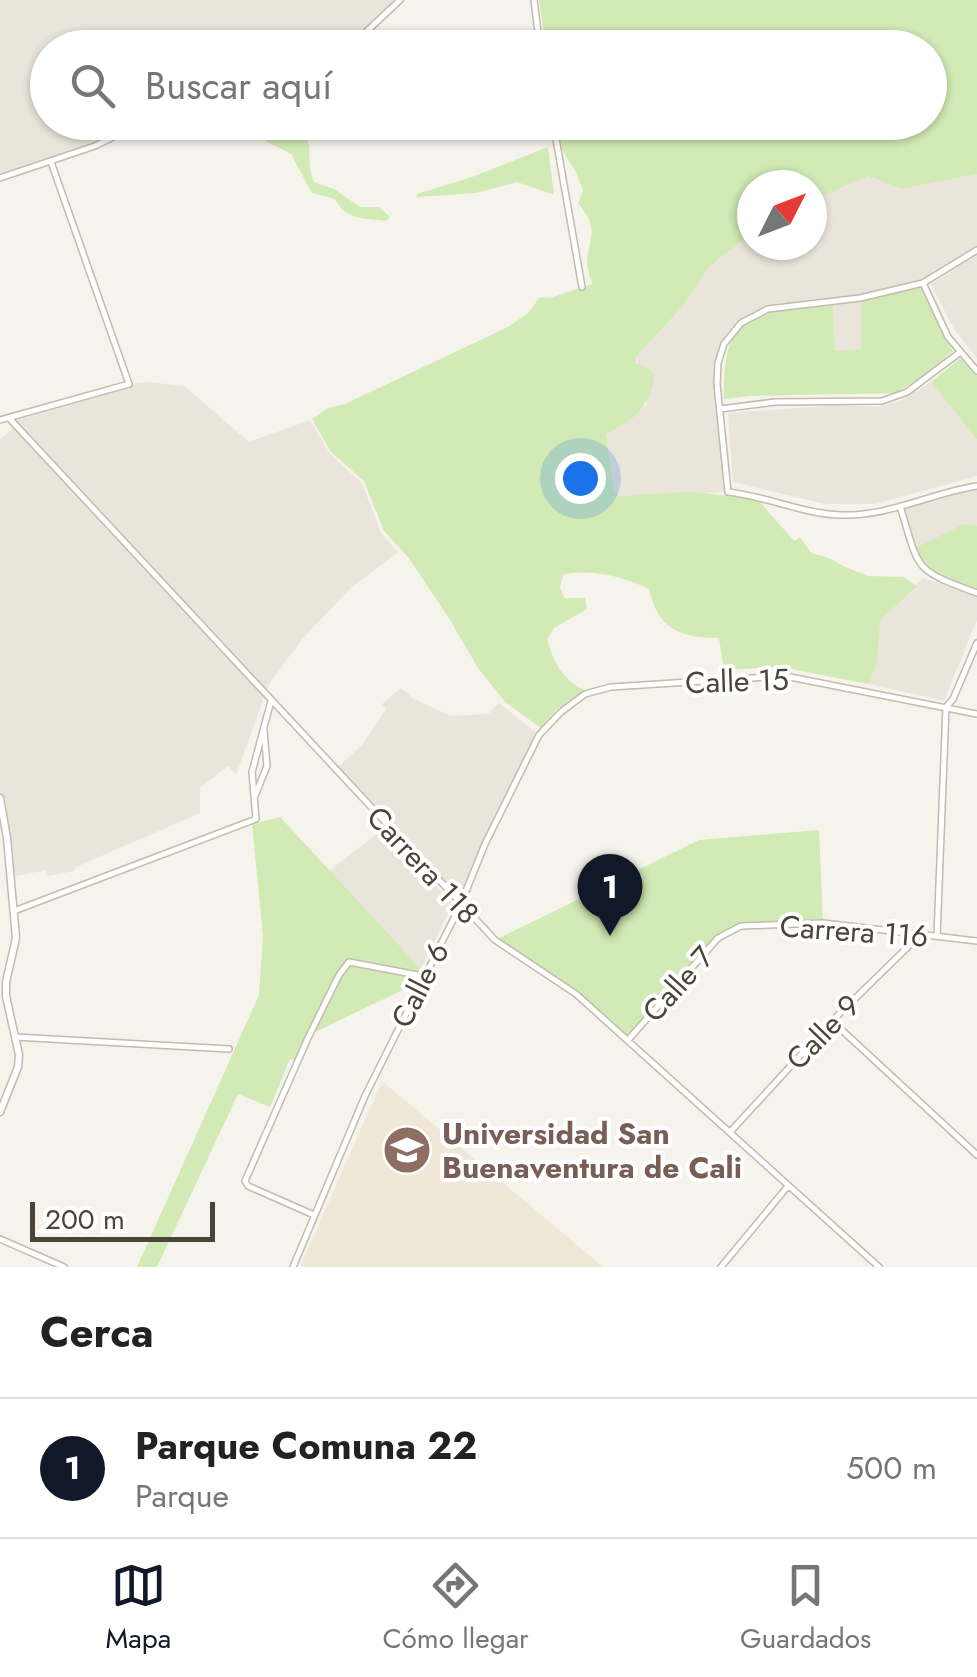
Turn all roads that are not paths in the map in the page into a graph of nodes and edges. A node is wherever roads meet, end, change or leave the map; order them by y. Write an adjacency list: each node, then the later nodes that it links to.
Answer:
1 (400, 0): 3 (street)
2 (534, 0): 4 (street)
3 (368, 30)
4 (538, 30)
5 (107, 140): 7 (street)
6 (556, 140): 11 (street)
7 (51, 162): 8 (street); 15 (street)
8 (0, 178)
9 (977, 250): 10 (street)
10 (923, 283): 12 (street); 14 (street)
11 (582, 287)
12 (959, 353): 13 (street); 14 (street)
13 (977, 371)
14 (720, 409): 18 (street)
15 (9, 418): 16 (street); 21 (street, Carrera 118)
16 (0, 420)
17 (977, 486): 18 (street)
18 (900, 506): 19 (street)
19 (977, 593)
20 (977, 644): 22 (street)
21 (271, 702): 25 (street); 28 (street, Carrera 118)
22 (946, 707): 23 (street, Calle 15); 24 (street, Calle 15); 32 (street)
23 (561, 712): 28 (street, Calle 6)
24 (977, 714)
25 (264, 722): 27 (street); 27 (street)
26 (0, 798): 29 (street)
27 (253, 799): 29 (street)
28 (460, 906): 34 (street, Calle 6); 37 (street, Carrera 118)
29 (14, 911): 36 (street)
30 (731, 929): 31 (street, Carrera 116); 37 (street, Calle 7)
31 (920, 935): 32 (street, Carrera 116); 35 (street, Calle 9)
32 (937, 936): 33 (street, Carrera 116)
33 (977, 941)
34 (423, 976): 43 (street, Calle 6); 43 (street)
35 (832, 1022): 40 (street, Calle 9); 41 (street)
36 (15, 1037): 38 (street); 39 (street)
37 (628, 1040): 40 (street, Carrera 118)
38 (229, 1048)
39 (0, 1112)
40 (730, 1132): 42 (street, Carrera 118)
41 (977, 1155)
42 (788, 1186): 47 (street); 48 (street, Carrera 118)
43 (314, 1216): 46 (street, Calle 6)
44 (0, 1240): 45 (street)
45 (64, 1267)
46 (293, 1267)
47 (721, 1267)
48 (879, 1267)

